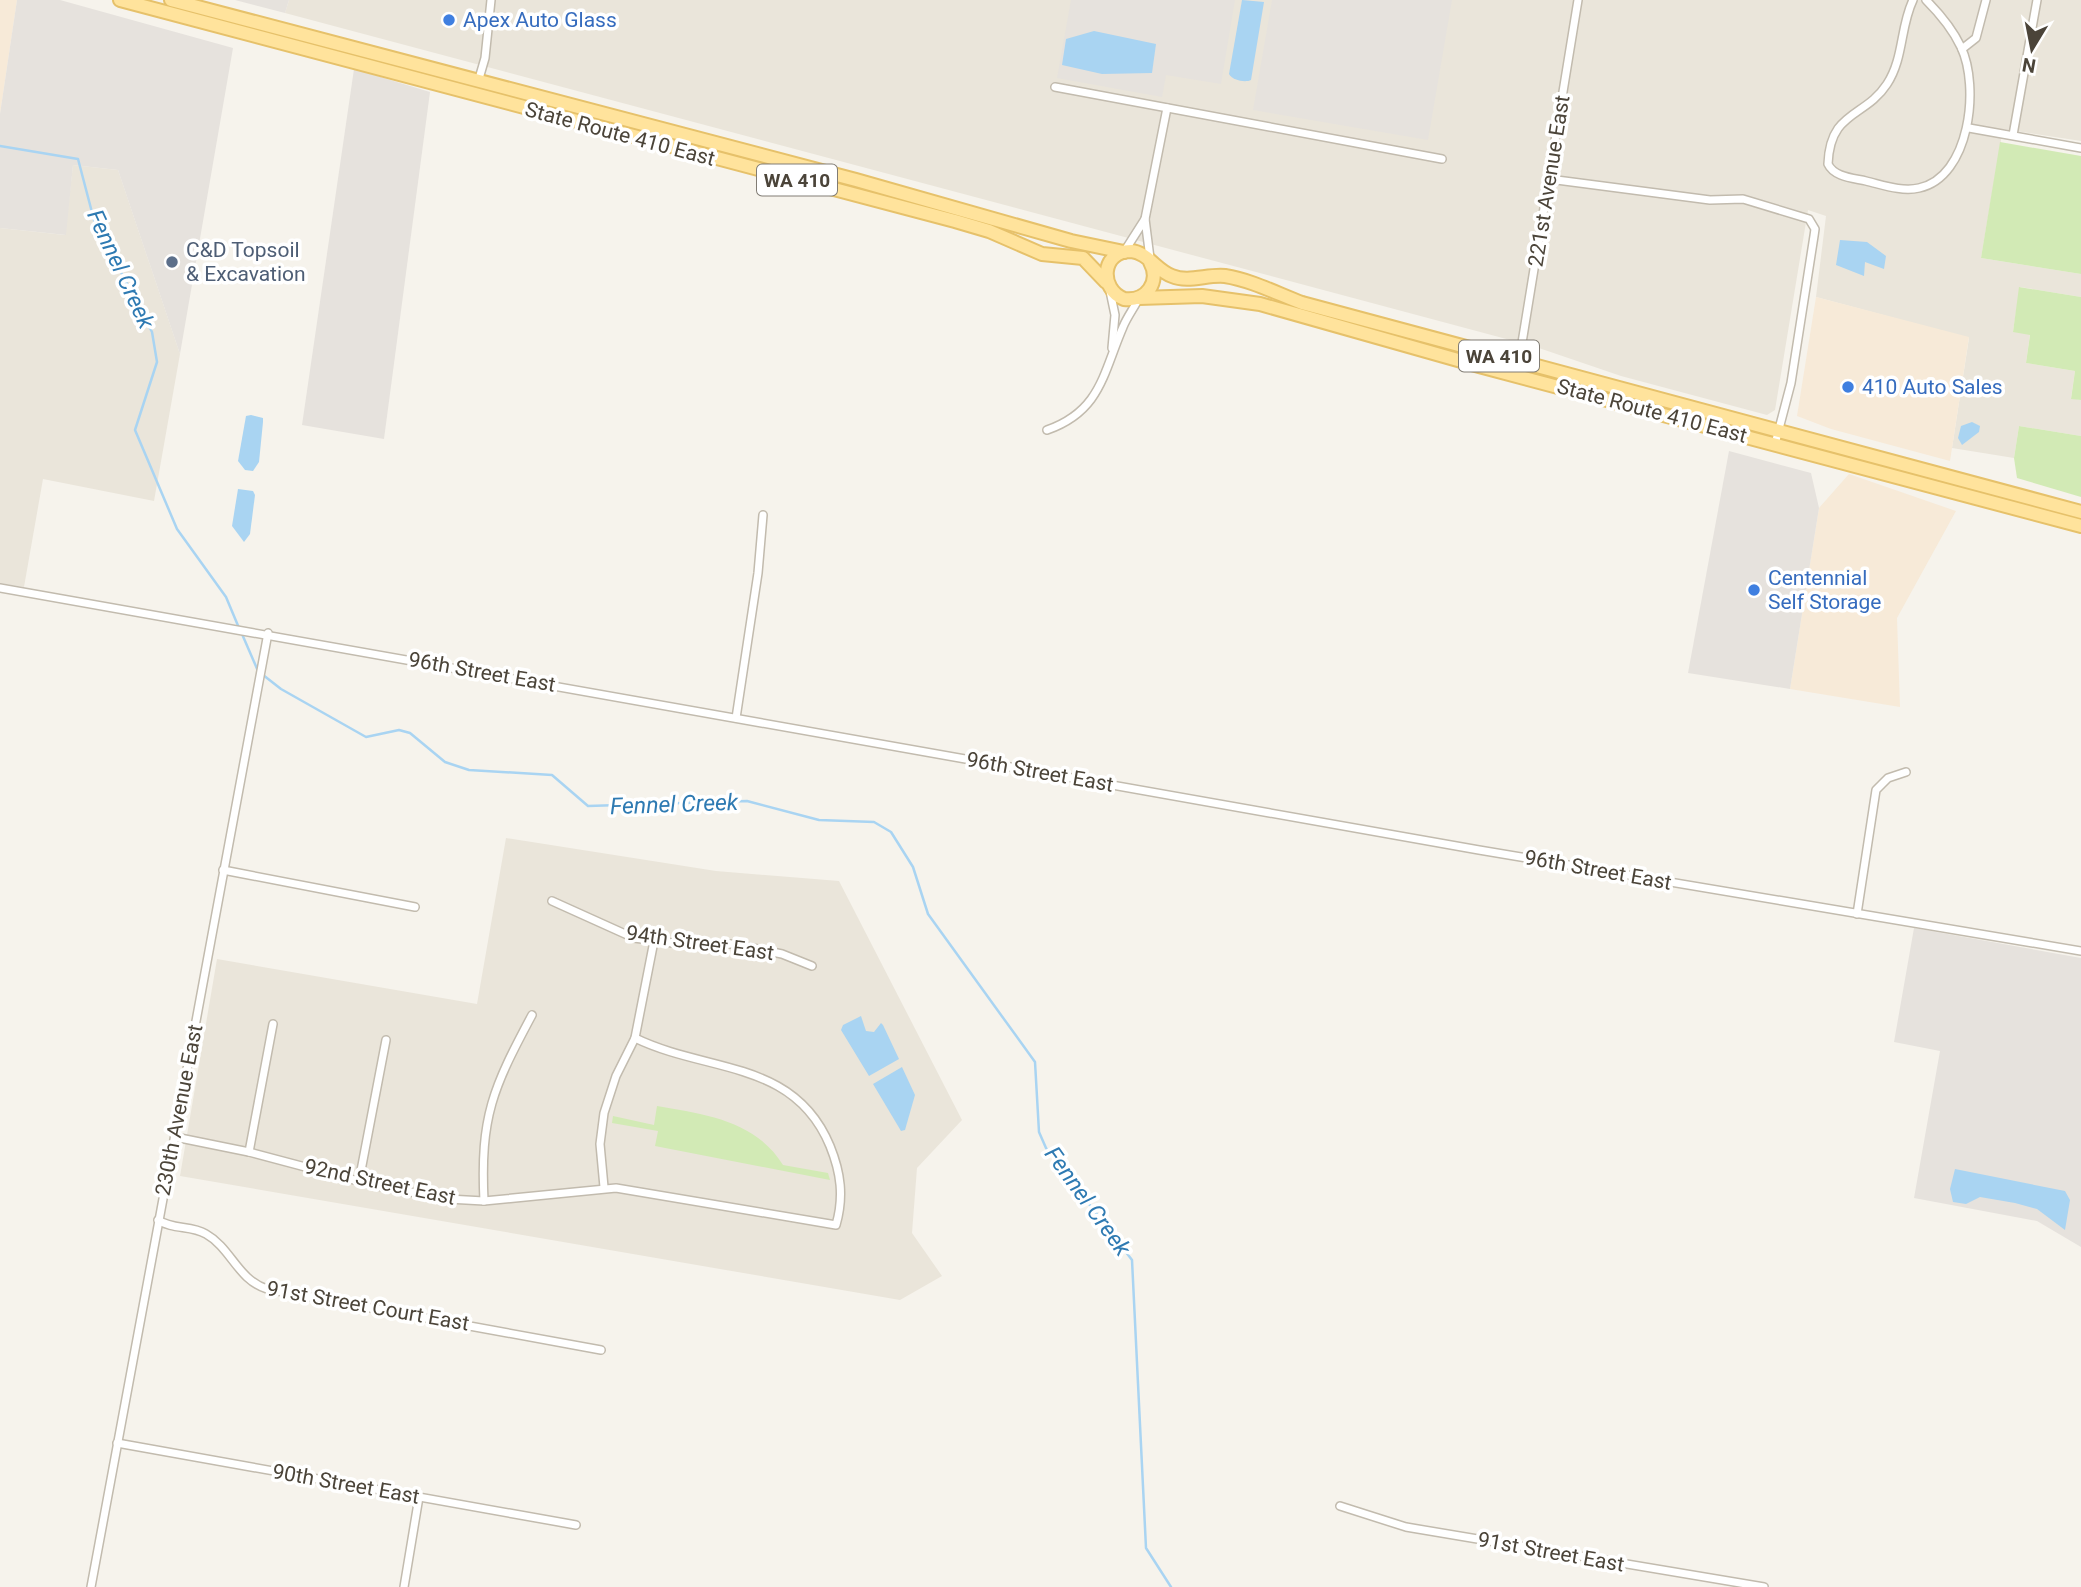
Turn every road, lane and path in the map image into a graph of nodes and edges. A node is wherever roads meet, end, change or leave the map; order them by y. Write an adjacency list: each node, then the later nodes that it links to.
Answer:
1 (120, 0): 12 (main road, State Route 410 East / WA 410)
2 (171, 0): 10 (main road, State Route 410 East / WA 410)
3 (491, 0): 10 (street)
4 (1578, 0): 18 (street, 221st Avenue East)
5 (1913, 0): 14 (street)
6 (1926, 0): 9 (street)
7 (1986, 0): 9 (street)
8 (2037, 0): 15 (street)
9 (1962, 49): 14 (street)
10 (479, 80): 12 (street); 20 (main road, State Route 410 East / WA 410)
11 (1055, 88): 13 (street)
12 (474, 95): 22 (main road, State Route 410 East / WA 410)
13 (1167, 108): 17 (street); 19 (street)
14 (1969, 128): 15 (street)
15 (2013, 135): 16 (street)
16 (2081, 148)
17 (1442, 159)
18 (1549, 179): 25 (street, 221st Avenue East); 27 (street)
19 (1145, 219): 20 (street); 21 (street)
20 (1125, 252): 21 (main road, WA 410); 22 (main road)
21 (1150, 262): 23 (main road); 25 (main road, State Route 410 East / WA 410)
22 (1108, 286): 23 (main road, WA 410); 24 (street)
23 (1139, 298): 24 (street); 27 (main road, State Route 410 East / WA 410)
24 (1111, 359): 26 (street)
25 (1519, 361): 27 (main road, State Route 410 East / WA 410)
26 (1047, 430)
27 (1777, 438): 28 (main road, State Route 410 East / WA 410); 30 (main road, State Route 410 East / WA 410)
28 (2081, 512)
29 (763, 515): 33 (street)
30 (2081, 526)
31 (0, 588): 32 (street, 96th Street East)
32 (268, 633): 33 (street, 96th Street East); 35 (street, 230th Avenue East)
33 (736, 718): 38 (street, 96th Street East)
34 (1906, 772): 38 (street)
35 (223, 870): 37 (street); 46 (street, 230th Avenue East)
36 (552, 901): 39 (street, 94th Street East)
37 (415, 907)
38 (1857, 914): 40 (street, 96th Street East)
39 (654, 942): 41 (street, 94th Street East); 44 (street)
40 (2081, 951)
41 (811, 966)
42 (532, 1015): 50 (street)
43 (273, 1024): 47 (street)
44 (635, 1038): 49 (street); 49 (street, 92nd Street East)
45 (386, 1040): 48 (street)
46 (175, 1137): 47 (street, 92nd Street East); 51 (street, 230th Avenue East)
47 (248, 1152): 48 (street, 92nd Street East)
48 (359, 1181): 50 (street, 92nd Street East)
49 (604, 1187): 50 (street, 92nd Street East)
50 (484, 1201)
51 (159, 1220): 52 (street, 91st Street Court East); 53 (street, 230th Avenue East)
52 (601, 1350)
53 (117, 1443): 54 (street, 90th Street East); 57 (street, 230th Avenue East)
54 (419, 1497): 56 (street, 90th Street East); 58 (street)
55 (1340, 1506): 59 (street, 91st Street East)
56 (576, 1525)
57 (91, 1587)
58 (404, 1587)
59 (1764, 1587)

